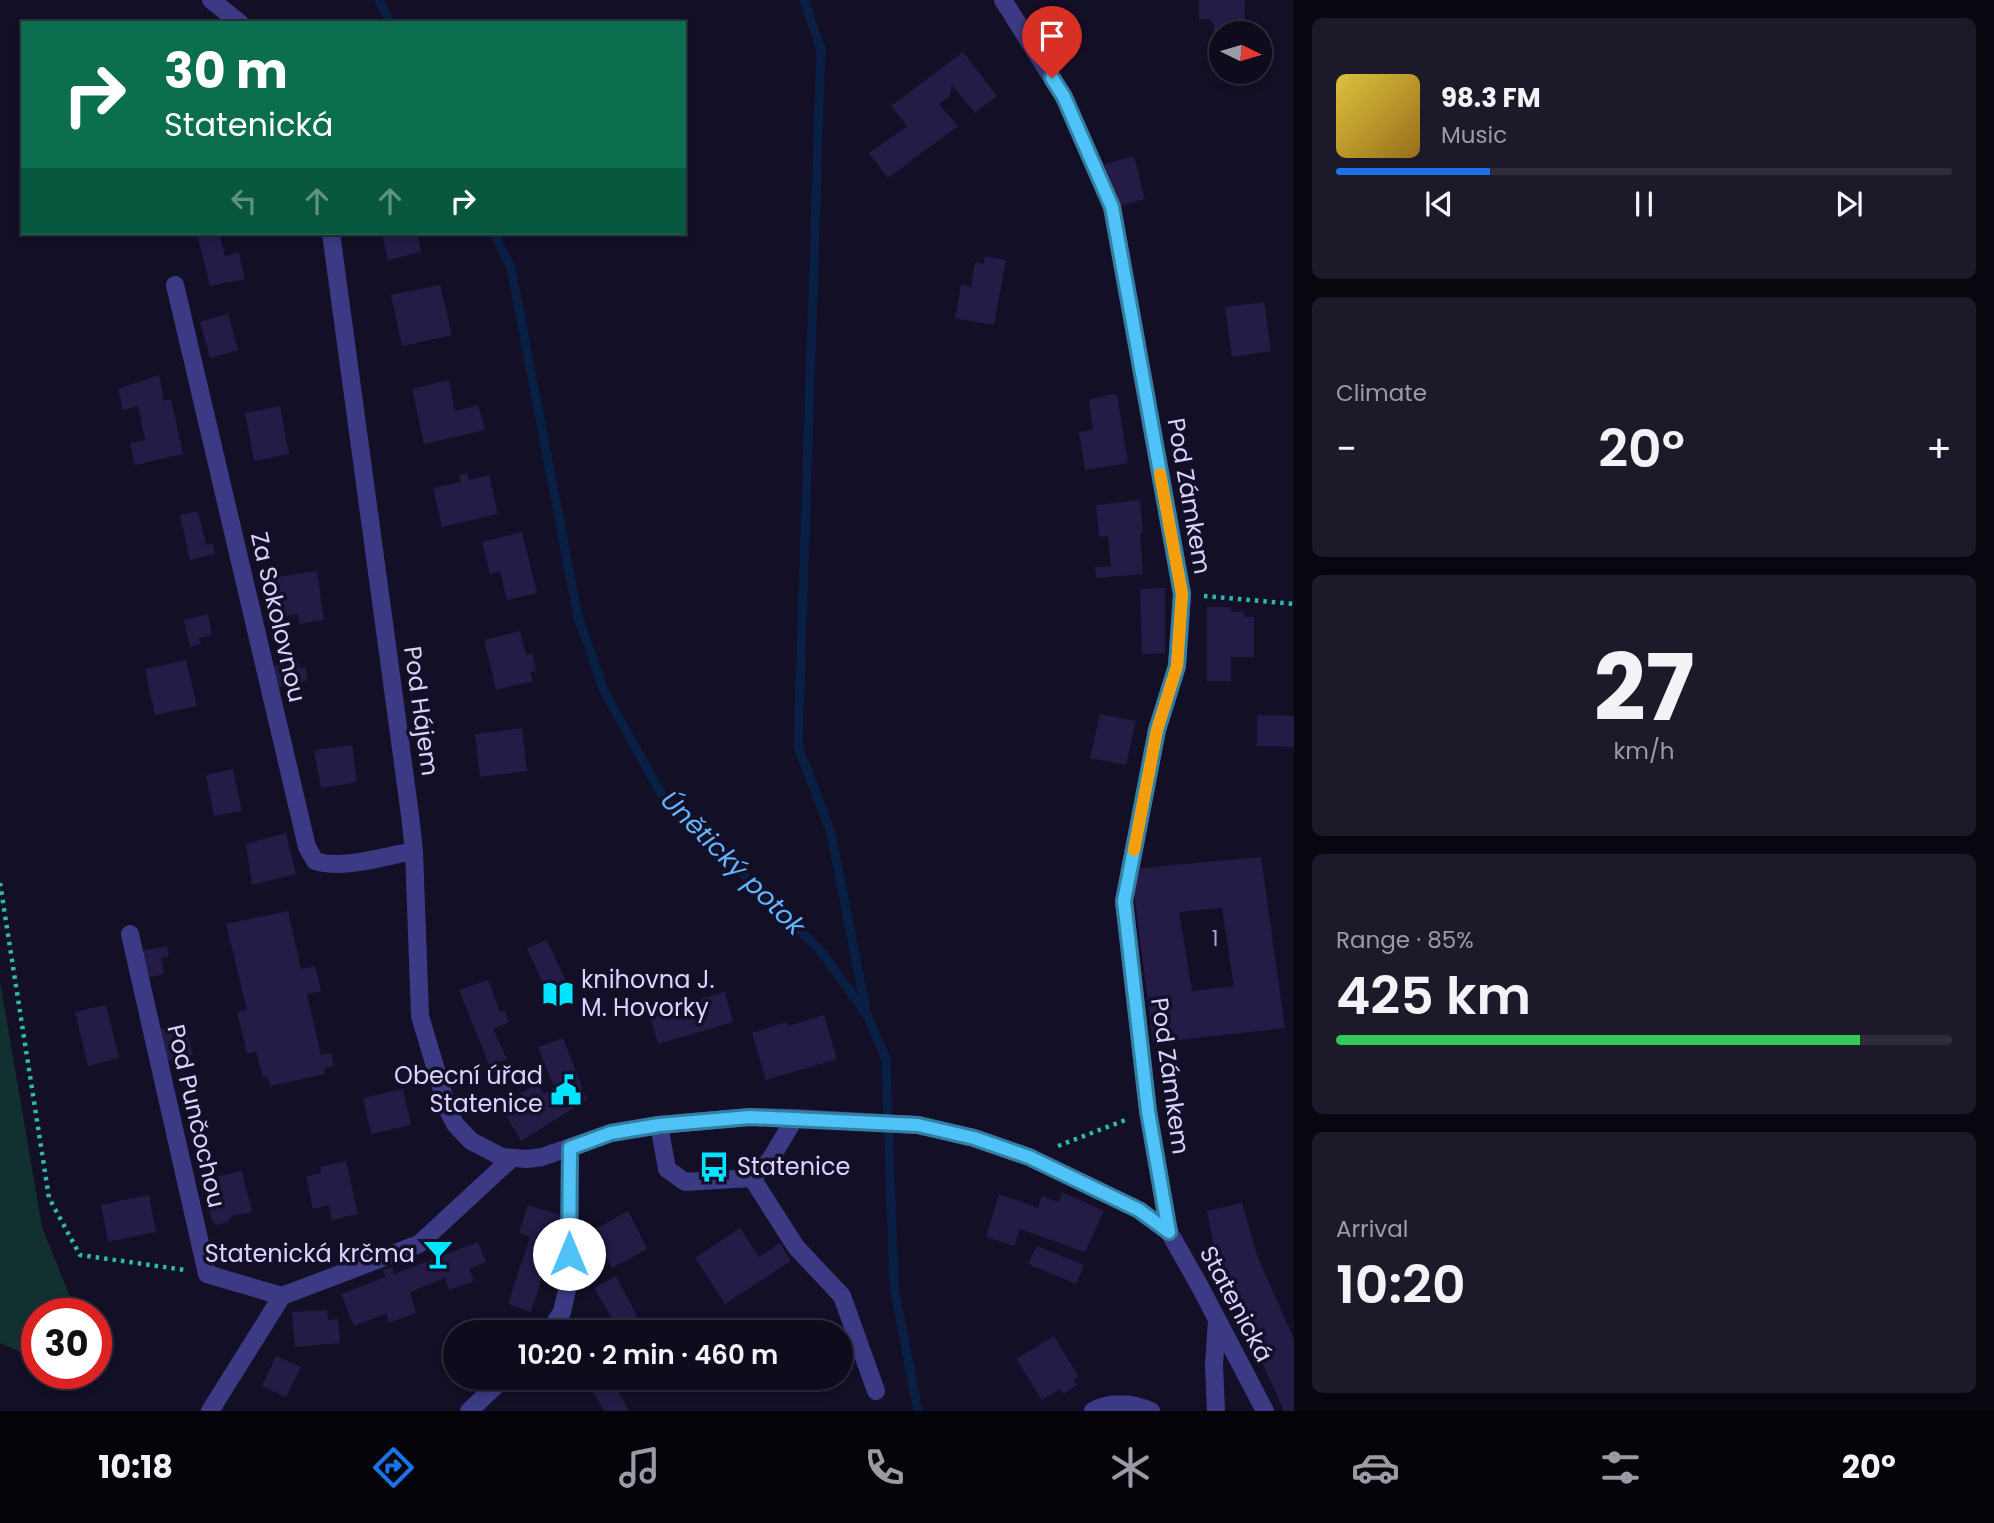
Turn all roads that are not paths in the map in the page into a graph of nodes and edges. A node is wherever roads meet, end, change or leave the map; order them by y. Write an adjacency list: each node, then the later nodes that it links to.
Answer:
1 (211, 0): 3 (street)
2 (1003, 0): 13 (street, Pod Zámkem)
3 (237, 21)
4 (331, 235): 6 (street, Pod Hájem)
5 (175, 285): 6 (street, Za Sokolovnou)
6 (414, 851): 11 (street, Pod Hájem)
7 (130, 934): 14 (street, Pod Punčochou)
8 (795, 1118): 9 (street, Statenická); 12 (street); 13 (street, Statenická)
9 (659, 1125): 10 (street, Statenická); 12 (street)
10 (570, 1148): 11 (street, Statenická); 15 (street)
11 (512, 1158): 14 (street)
12 (752, 1178): 18 (street)
13 (1169, 1232): 16 (street, Statenická)
14 (282, 1296): 19 (street)
15 (557, 1320)
16 (1217, 1320): 23 (street); 24 (street, Statenická)
17 (491, 1390): 20 (street)
18 (876, 1391)
19 (210, 1411)
20 (469, 1411)
21 (1093, 1411): 22 (street)
22 (1151, 1411)
23 (1216, 1411)
24 (1265, 1411)

